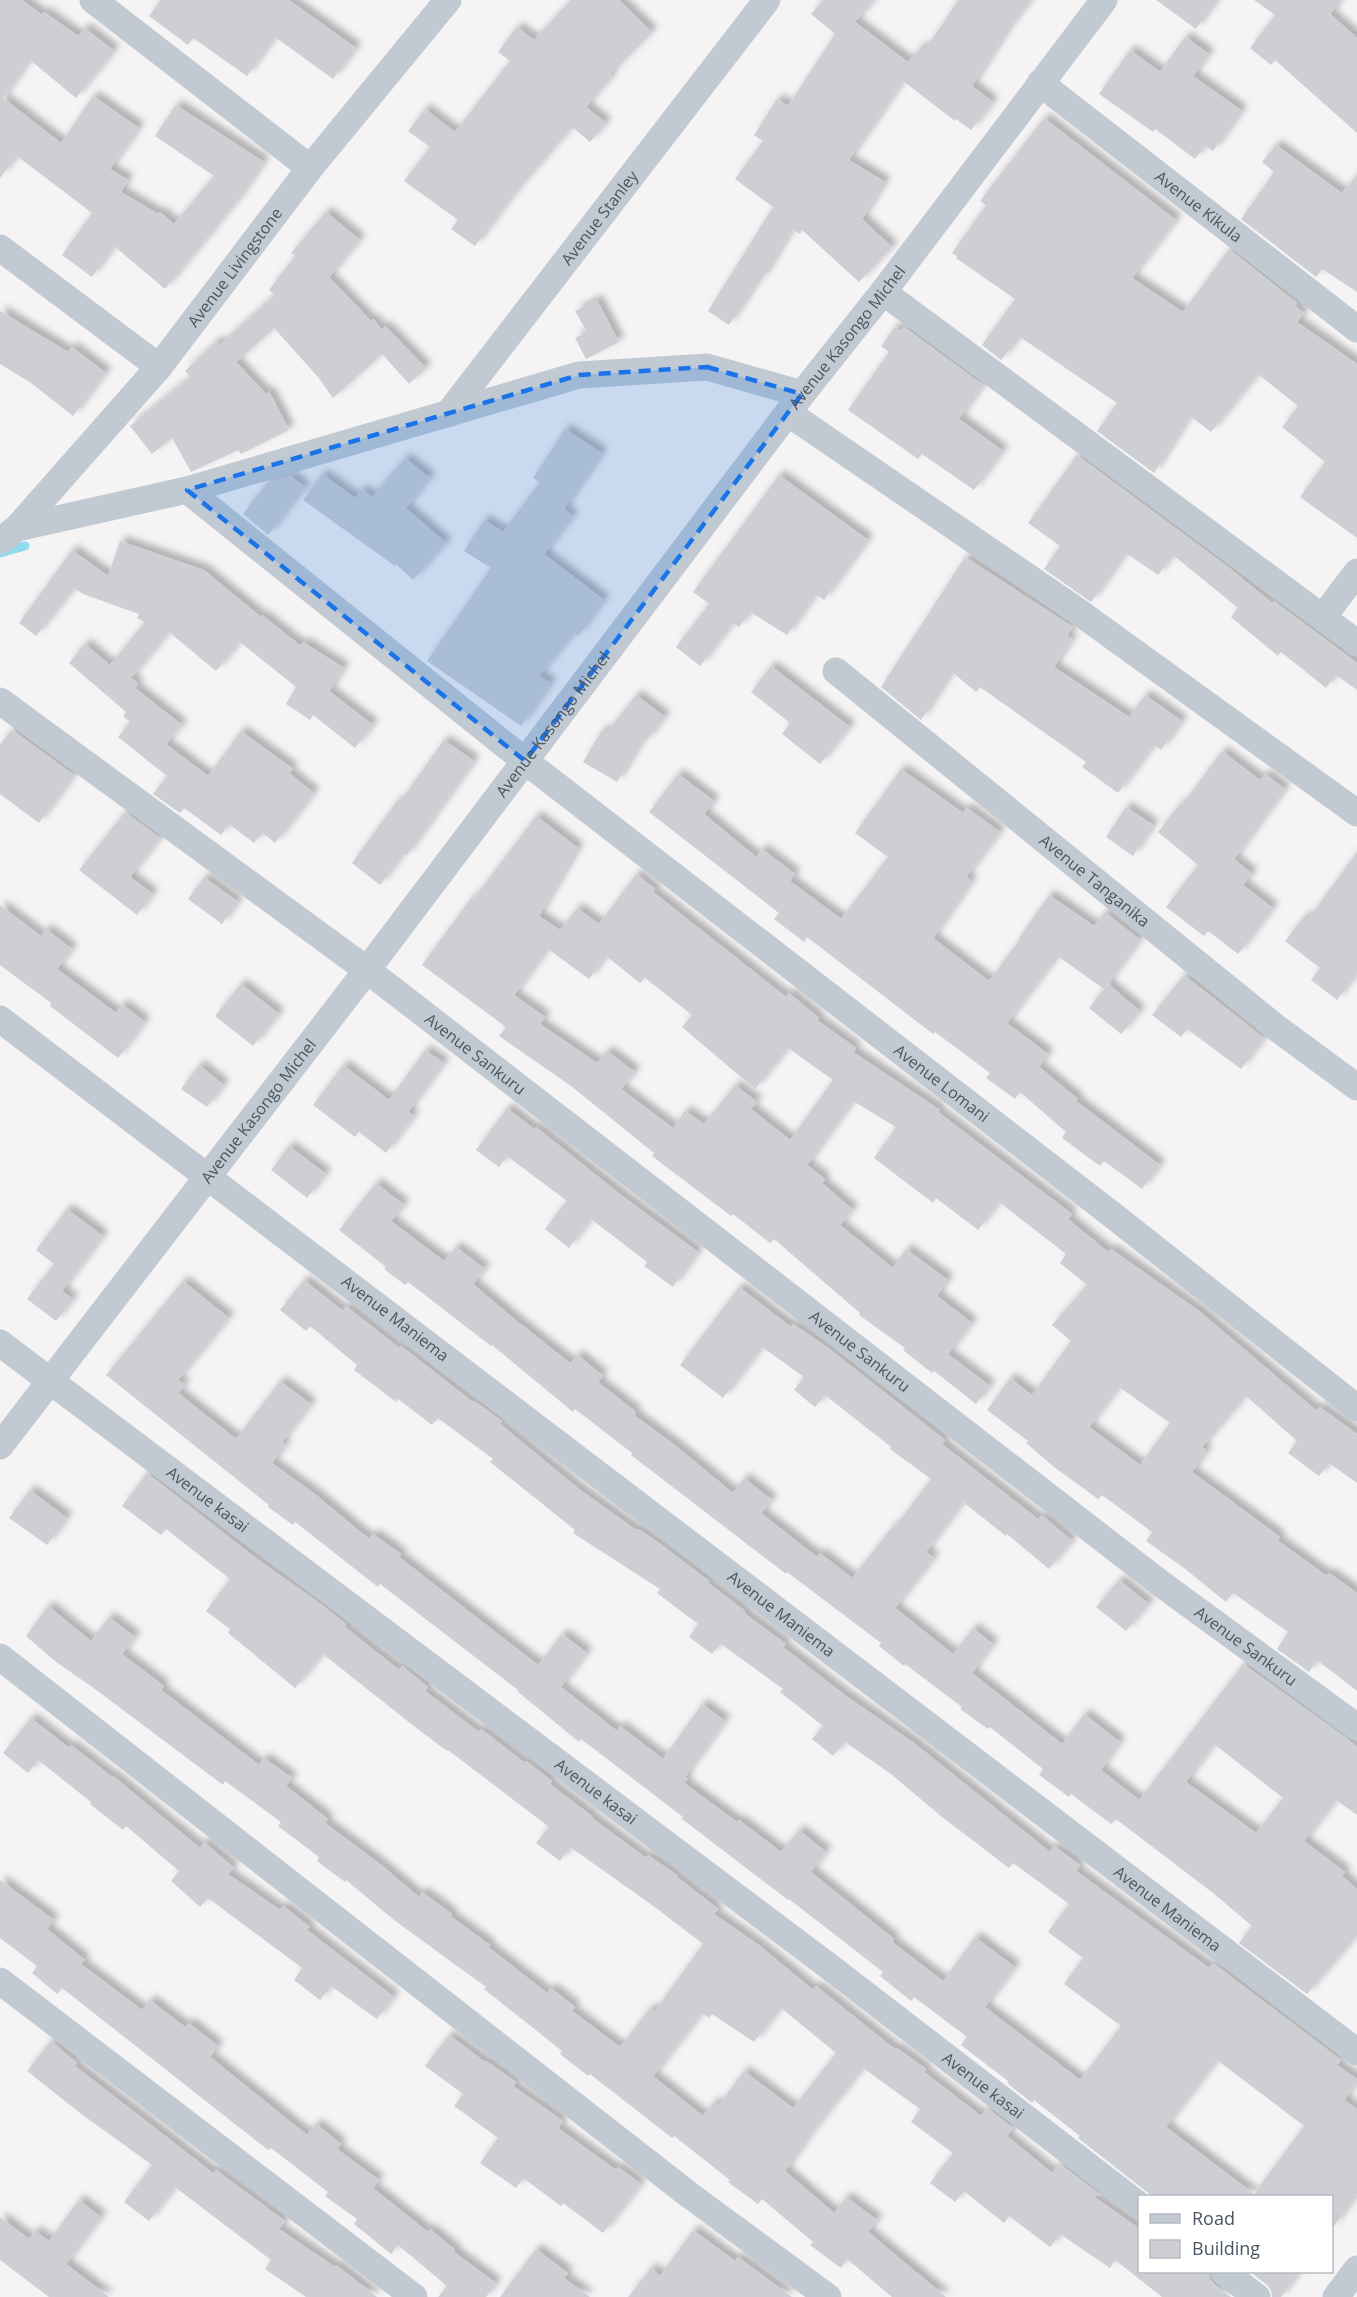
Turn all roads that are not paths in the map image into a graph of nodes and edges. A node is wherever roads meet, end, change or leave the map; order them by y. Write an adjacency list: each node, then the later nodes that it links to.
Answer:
1 (93, 0): 6 (street)
2 (448, 0): 6 (street, Avenue Livingstone)
3 (1104, 0): 5 (street, Avenue Kasongo Michel)
4 (759, 10): 12 (street, Avenue Stanley)
5 (1040, 83): 8 (street, Avenue Kasongo Michel); 9 (street, Avenue Kikula)
6 (310, 168): 10 (street, Avenue Livingstone)
7 (0, 248): 10 (street)
8 (883, 292): 11 (street, Avenue Kasongo Michel); 16 (street)
9 (1357, 329)
10 (159, 367): 14 (street, Avenue Livingstone)
11 (795, 403): 12 (street); 20 (street, Avenue Kasongo Michel); 21 (street)
12 (448, 414): 13 (street)
13 (187, 490): 14 (street); 20 (street, Avenue Lomani)
14 (8, 534)
15 (1357, 572): 16 (street)
16 (1323, 616): 17 (street)
17 (1357, 642)
18 (836, 671): 24 (street, Avenue Tanganika)
19 (0, 701): 22 (street, Avenue Sankuru)
20 (525, 761): 22 (street, Avenue Kasongo Michel); 28 (street, Avenue Lomani)
21 (1357, 813)
22 (367, 970): 25 (street, Avenue Kasongo Michel); 31 (street, Avenue Sankuru)
23 (0, 1019): 25 (street, Avenue Maniema)
24 (1357, 1087)
25 (208, 1175): 27 (street, Avenue Kasongo Michel); 33 (street, Avenue Maniema)
26 (0, 1343): 27 (street, Avenue kasai)
27 (50, 1380): 29 (street, Avenue Kasongo Michel); 34 (street, Avenue kasai)
28 (1357, 1408)
29 (0, 1446)
30 (0, 1657): 38 (street)
31 (1357, 1727)
32 (0, 1981): 37 (street)
33 (1357, 2052)
34 (1138, 2204)
35 (1357, 2269): 40 (street)
36 (1227, 2273): 39 (street)
37 (414, 2297)
38 (828, 2297)
39 (1257, 2297)
40 (1336, 2297)

